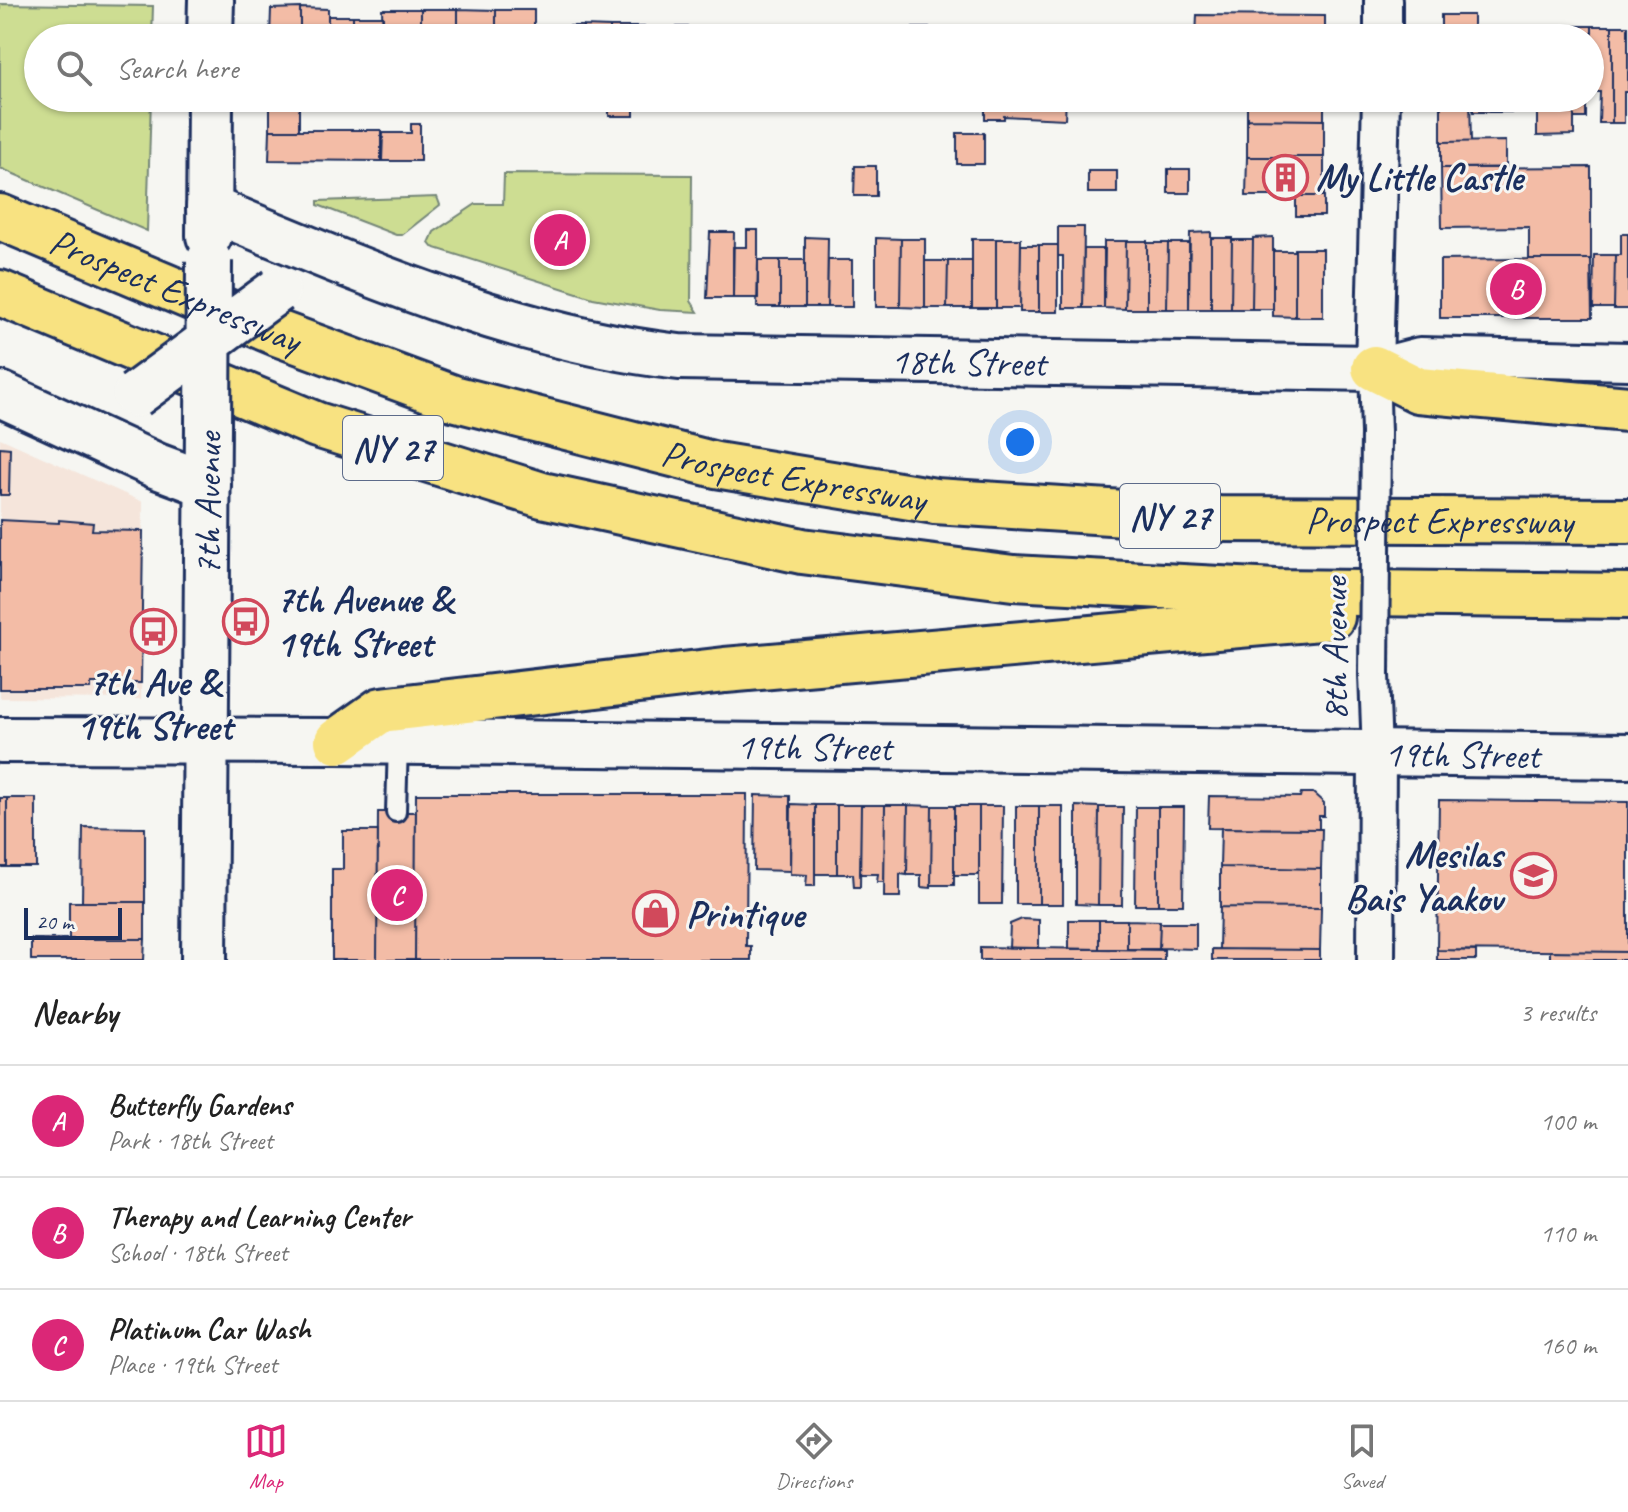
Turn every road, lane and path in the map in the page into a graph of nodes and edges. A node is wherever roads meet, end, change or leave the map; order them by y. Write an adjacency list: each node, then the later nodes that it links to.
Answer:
1 (211, 0): 3 (street)
2 (1383, 0): 4 (street)
3 (210, 24)
4 (1383, 24)
5 (210, 112): 7 (street, 7th Avenue)
6 (1381, 112): 13 (street, 8th Avenue)
7 (209, 208): 9 (street, 18th Street); 11 (street, 7th Avenue, bridge)
8 (0, 217): 18 (highway, Prospect Expressway / NY 27)
9 (323, 256): 11 (street, bridge); 13 (street, 18th Street)
10 (0, 293): 19 (highway, Prospect Expressway / NY 27)
11 (209, 342): 16 (street, bridge); 17 (street, 7th Avenue, bridge)
12 (1628, 361): 13 (street, 18th Street)
13 (1374, 368): 15 (highway); 25 (street, 8th Avenue, bridge)
14 (0, 394): 16 (street)
15 (1628, 409)
16 (86, 432): 17 (street)
17 (208, 485): 22 (street, 7th Avenue)
18 (1628, 521)
19 (1565, 595): 20 (highway, Prospect Expressway / NY 27); 23 (highway)
20 (1628, 596)
21 (0, 740): 22 (street, 19th Street)
22 (206, 741): 23 (street, 19th Street); 28 (street, 7th Avenue)
23 (337, 741): 24 (street, 19th Street)
24 (398, 743): 25 (street, 19th Street); 27 (lane)
25 (1377, 753): 26 (street, 19th Street); 29 (street, 8th Avenue)
26 (1628, 756)
27 (396, 812)
28 (204, 960)
29 (1376, 960)

